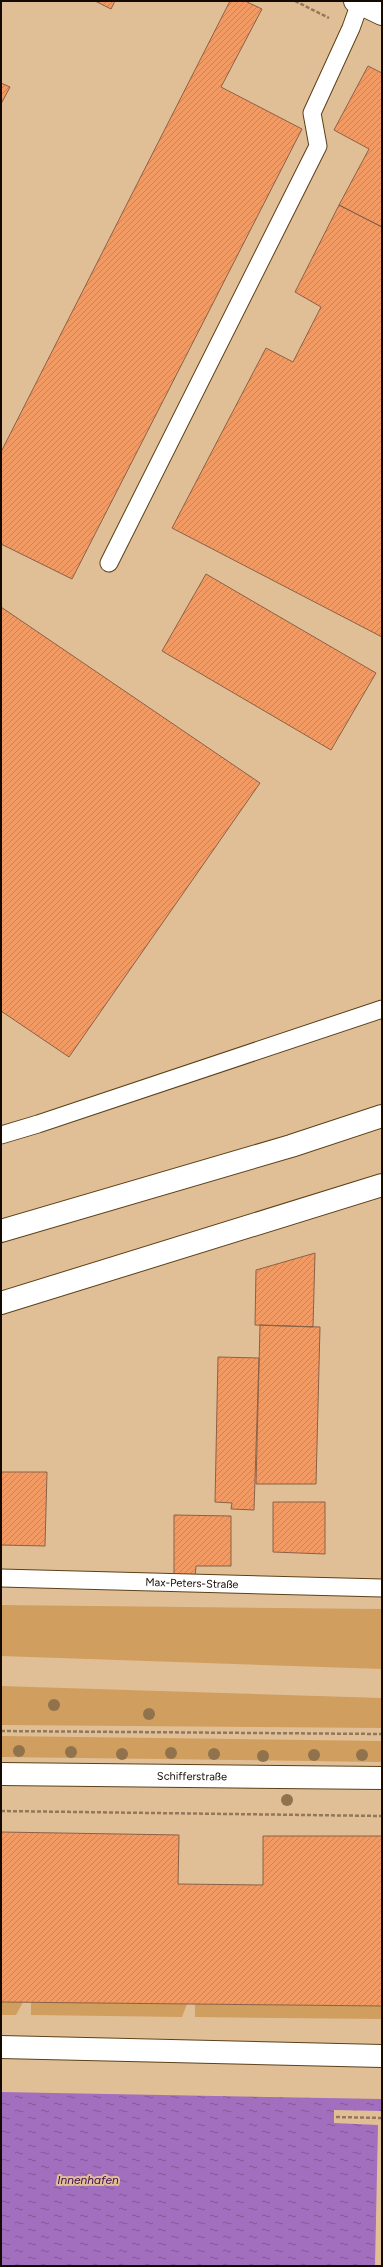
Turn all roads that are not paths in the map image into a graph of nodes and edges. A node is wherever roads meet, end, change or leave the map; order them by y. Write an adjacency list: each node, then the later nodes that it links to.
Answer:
1 (358, 2): 2 (main road); 3 (lane)
2 (382, 14)
3 (109, 563)
4 (382, 1009): 6 (lane)
5 (382, 1116): 8 (main road)
6 (1, 1135)
7 (382, 1185): 9 (main road)
8 (1, 1231)
9 (1, 1303)
10 (1, 1578): 11 (lane, Max-Peters-Straße)
11 (382, 1588)
12 (1, 1774): 13 (main road, Schifferstraße)
13 (382, 1778)
14 (1, 2047): 15 (main road)
15 (382, 2056)

